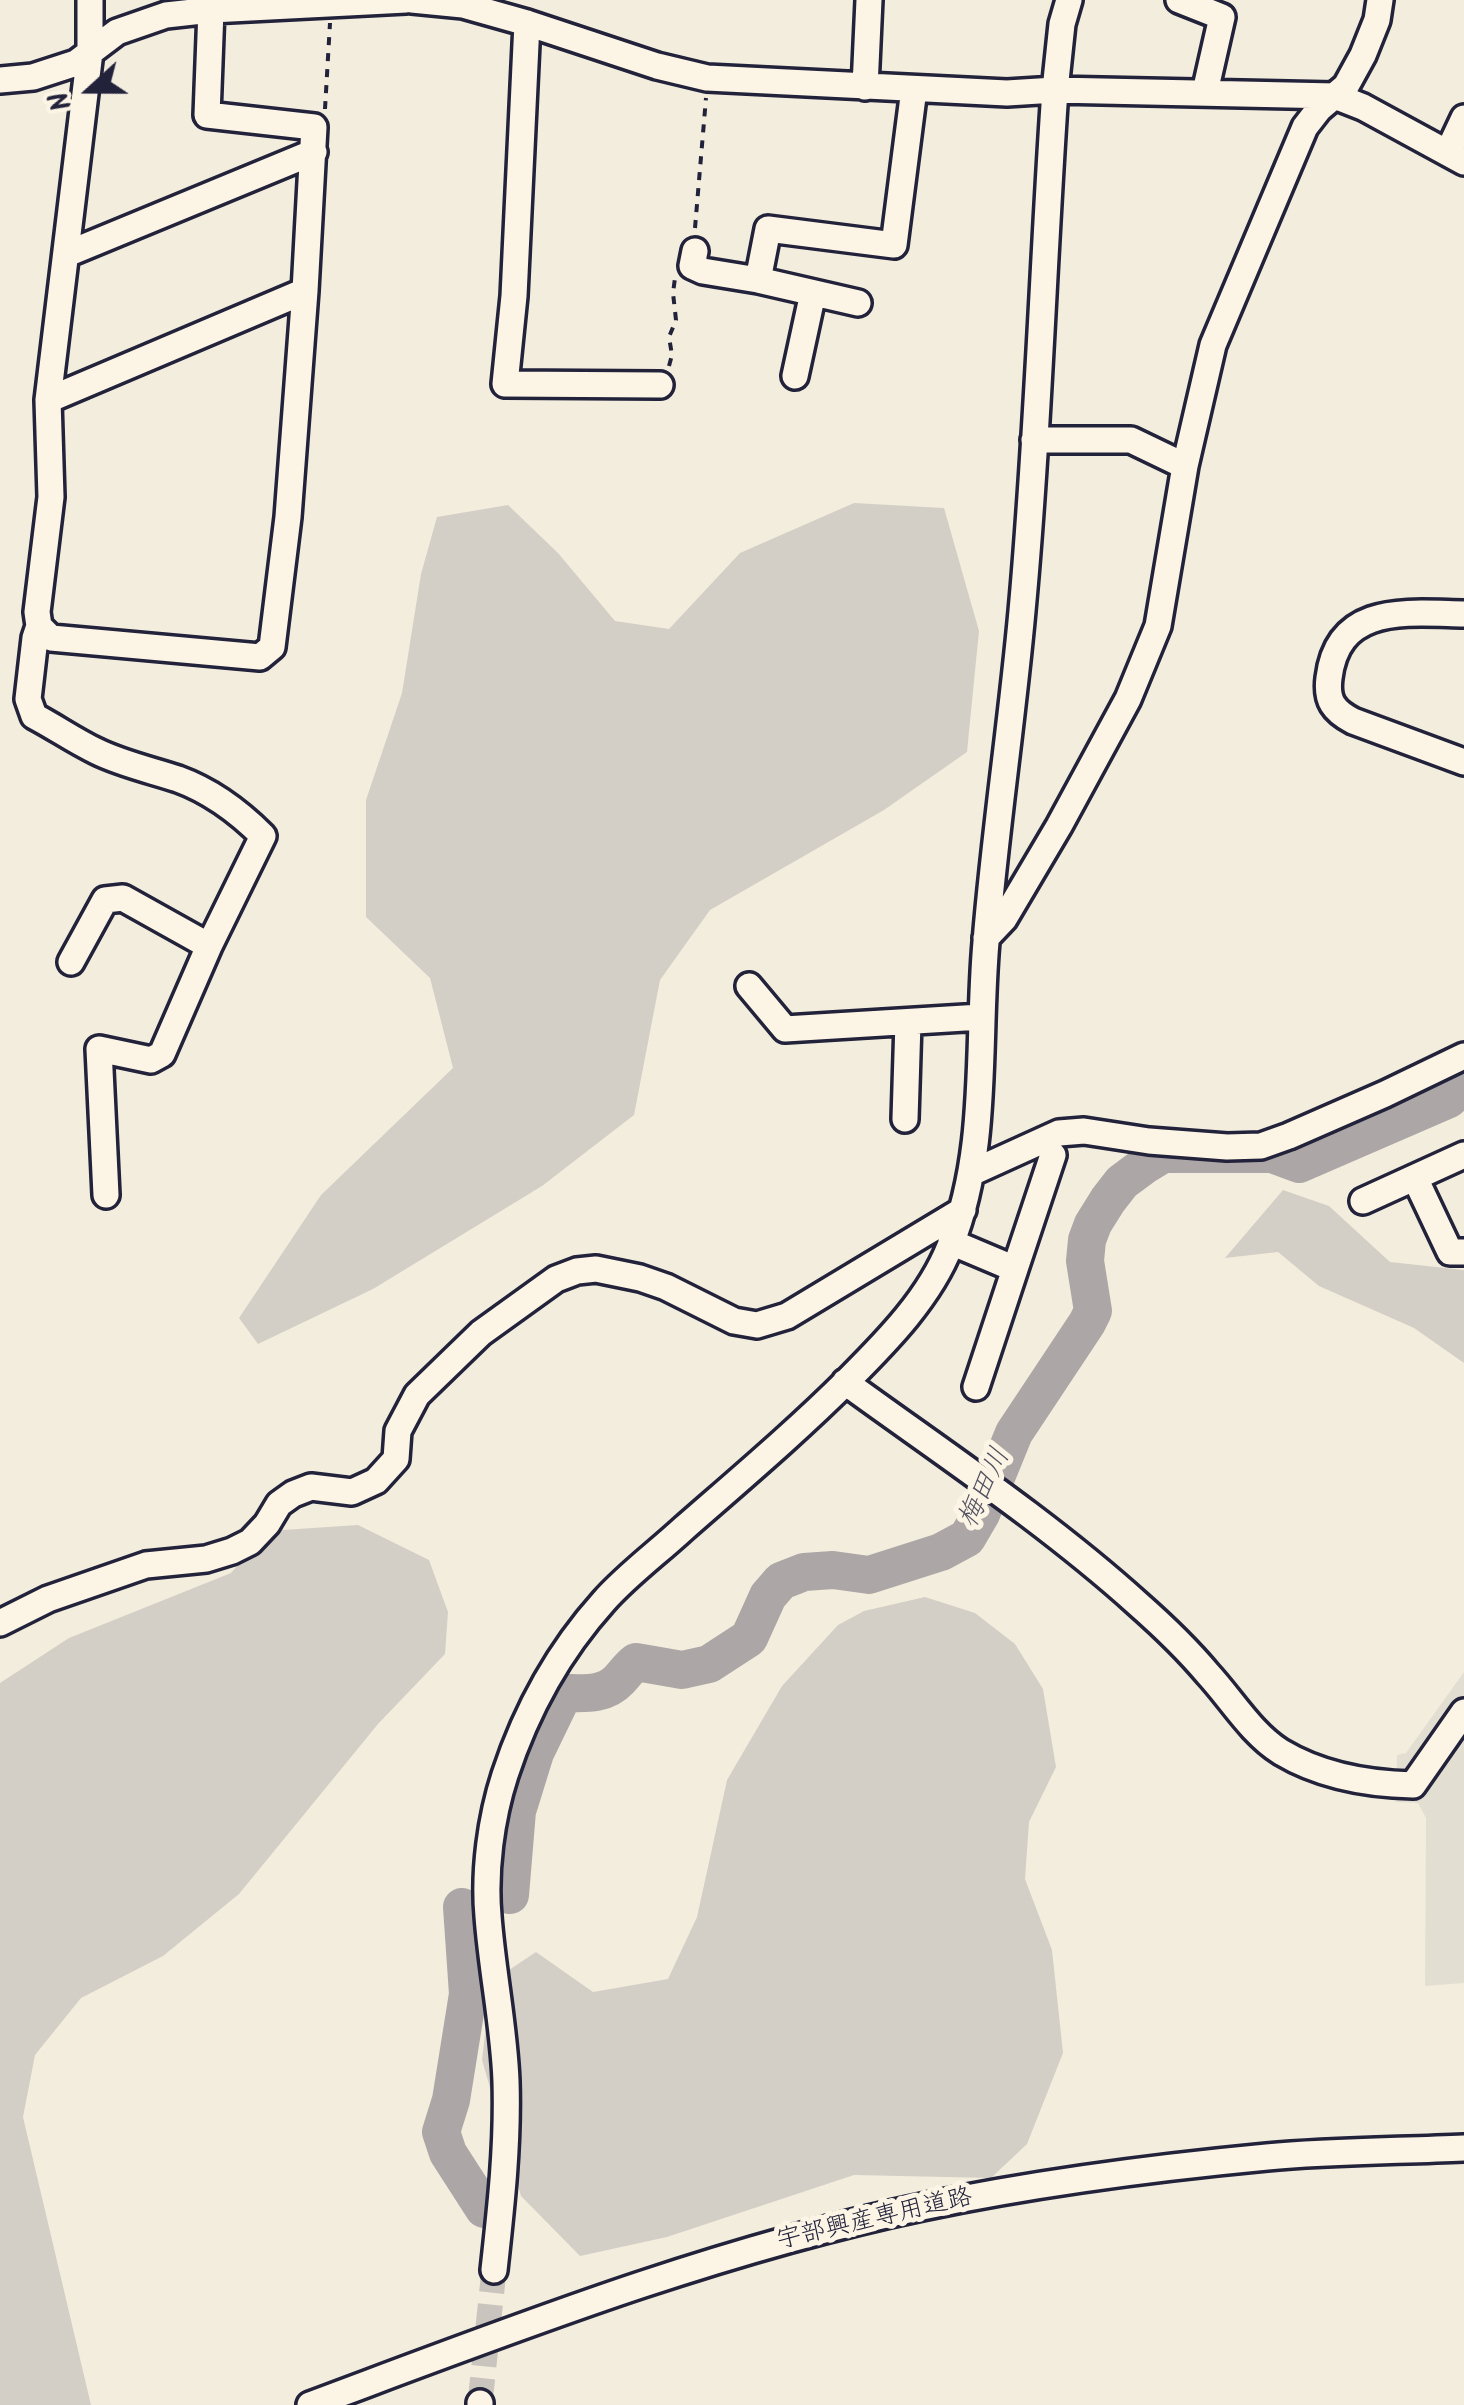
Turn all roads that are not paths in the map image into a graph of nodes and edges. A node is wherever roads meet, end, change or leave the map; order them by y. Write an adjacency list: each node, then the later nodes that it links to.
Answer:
1 (90, 0): 10 (street)
2 (409, 0): 7 (street); 8 (street)
3 (869, 0): 12 (street)
4 (1069, 0): 14 (street)
5 (1180, 0): 15 (street)
6 (1380, 0): 16 (street)
7 (476, 4): 9 (street)
8 (210, 10): 10 (street); 18 (street)
9 (527, 22): 12 (street); 27 (street)
10 (90, 52): 11 (street); 21 (street)
11 (0, 80)
12 (865, 87): 13 (street)
13 (914, 89): 14 (street); 22 (street)
14 (1055, 90): 15 (street); 29 (street)
15 (1205, 92): 16 (street)
16 (1335, 96): 19 (street); 30 (street)
17 (1464, 118): 19 (street)
18 (314, 152): 21 (street); 23 (street)
19 (1456, 157)
20 (695, 251): 22 (street)
21 (67, 254): 28 (street)
22 (758, 280): 24 (street)
23 (305, 291): 28 (street); 32 (street)
24 (813, 292): 25 (street); 26 (street)
25 (858, 302)
26 (795, 376)
27 (660, 385)
28 (48, 400): 32 (street)
29 (1034, 440): 30 (street); 34 (street)
30 (1185, 466): 34 (street)
31 (1464, 614): 33 (street)
32 (39, 626): 35 (street)
33 (1464, 762)
34 (986, 938): 38 (street)
35 (210, 946): 36 (street); 46 (street)
36 (71, 962)
37 (749, 986): 39 (street)
38 (981, 1017): 39 (street); 44 (street)
39 (908, 1022): 41 (street)
40 (1464, 1056): 44 (street)
41 (905, 1119)
42 (1053, 1154): 51 (street)
43 (1464, 1155): 45 (street)
44 (972, 1173): 48 (street)
45 (1415, 1178): 47 (street); 50 (street)
46 (106, 1195)
47 (1363, 1201)
48 (963, 1210): 49 (street); 54 (street)
49 (951, 1242): 51 (street); 52 (street)
50 (1464, 1252)
51 (1015, 1269): 53 (street)
52 (845, 1382): 55 (street); 57 (street)
53 (976, 1387)
54 (0, 1623)
55 (1464, 1712)
56 (1464, 2148): 58 (street, 宇部興産専用道路)
57 (494, 2270)
58 (310, 2405)

